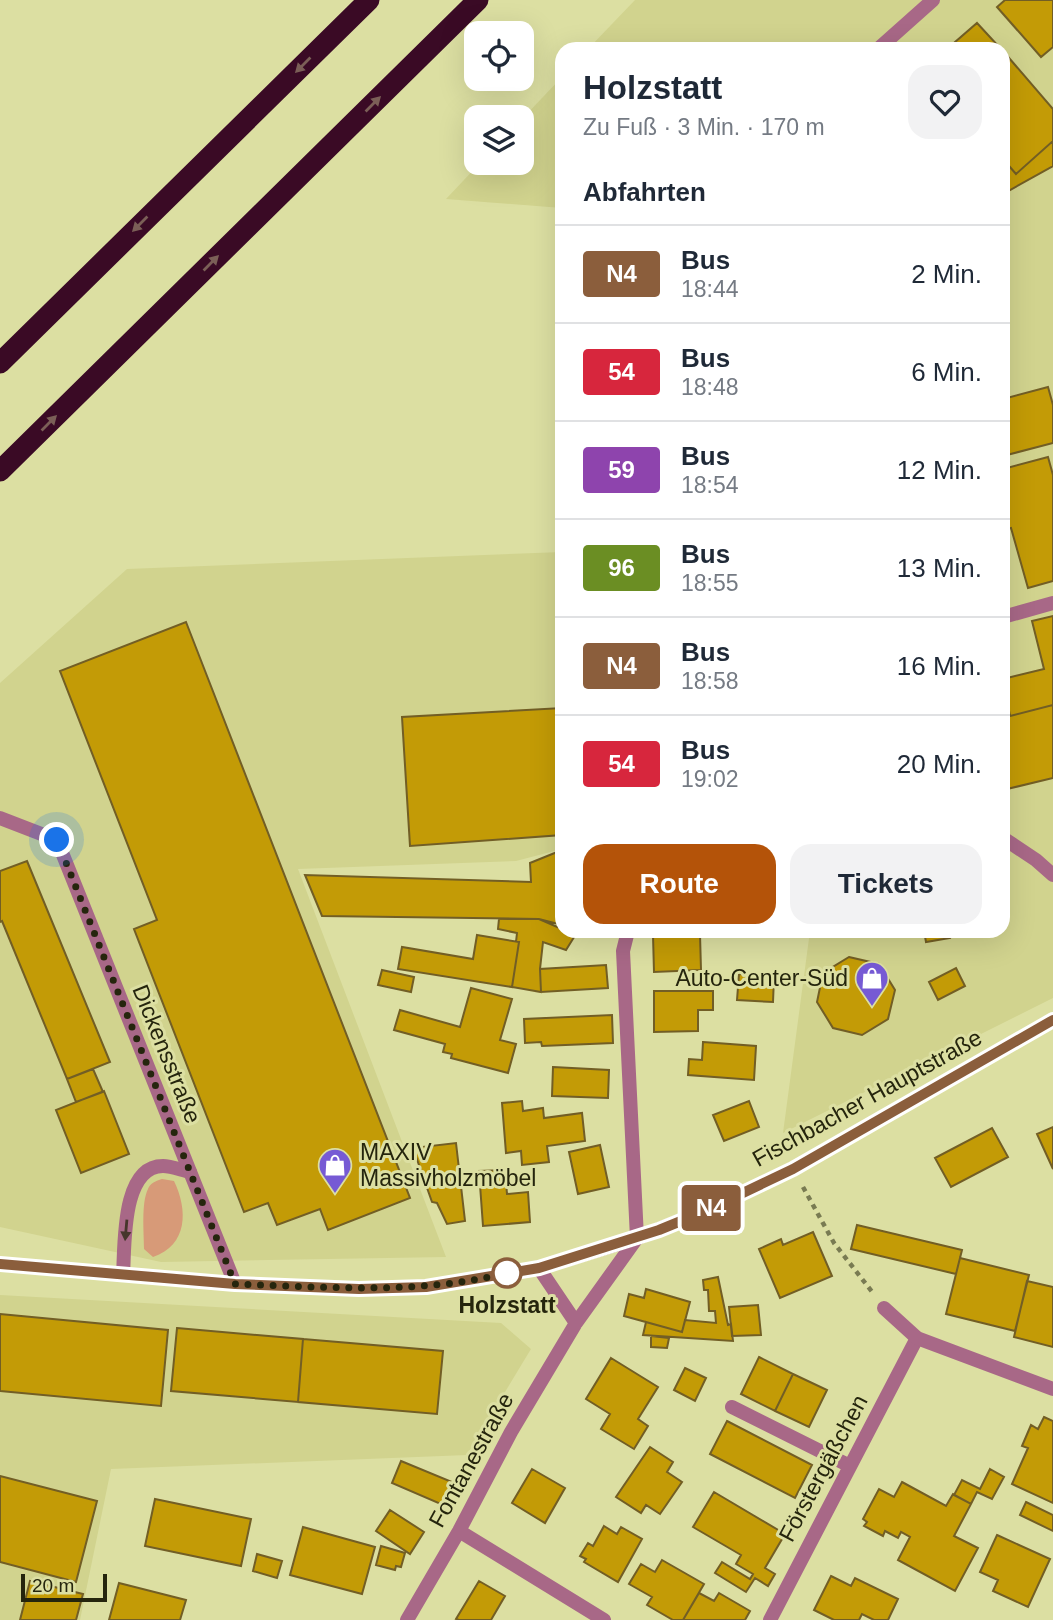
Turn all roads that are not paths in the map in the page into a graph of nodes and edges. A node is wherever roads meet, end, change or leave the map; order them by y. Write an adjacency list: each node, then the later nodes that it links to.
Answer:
1 (369, 0): 5 (highway, one-way to 5)
2 (478, 0): 6 (highway, one-way to 2)
3 (933, 0): 4 (street)
4 (886, 42)
5 (0, 363)
6 (0, 471)
7 (1053, 603): 8 (street)
8 (1010, 615)
9 (0, 818): 14 (street, Dickensstraße)
10 (1010, 843): 11 (street)
11 (1053, 875)
12 (626, 938): 15 (street)
13 (1053, 1020): 15 (main road, Fischbacher Hauptstraße)
14 (190, 1172): 18 (street, one-way to 18); 19 (street, Dickensstraße)
15 (637, 1238): 17 (main road, Fischbacher Hauptstraße); 21 (street, Fontanestraße)
16 (0, 1264): 18 (main road, Fischbacher Hauptstraße)
17 (539, 1268): 19 (main road, Fischbacher Hauptstraße); 21 (street)
18 (123, 1275): 19 (main road, Fischbacher Hauptstraße)
19 (235, 1284)
20 (884, 1307): 22 (street)
21 (576, 1324): 26 (street, Fontanestraße)
22 (917, 1338): 23 (street); 25 (street, Förstergäßchen)
23 (1053, 1389)
24 (732, 1407): 25 (street)
25 (850, 1466): 29 (street, Förstergäßchen)
26 (459, 1531): 27 (street, Fontanestraße); 28 (street)
27 (407, 1620)
28 (604, 1620)
29 (769, 1620)

